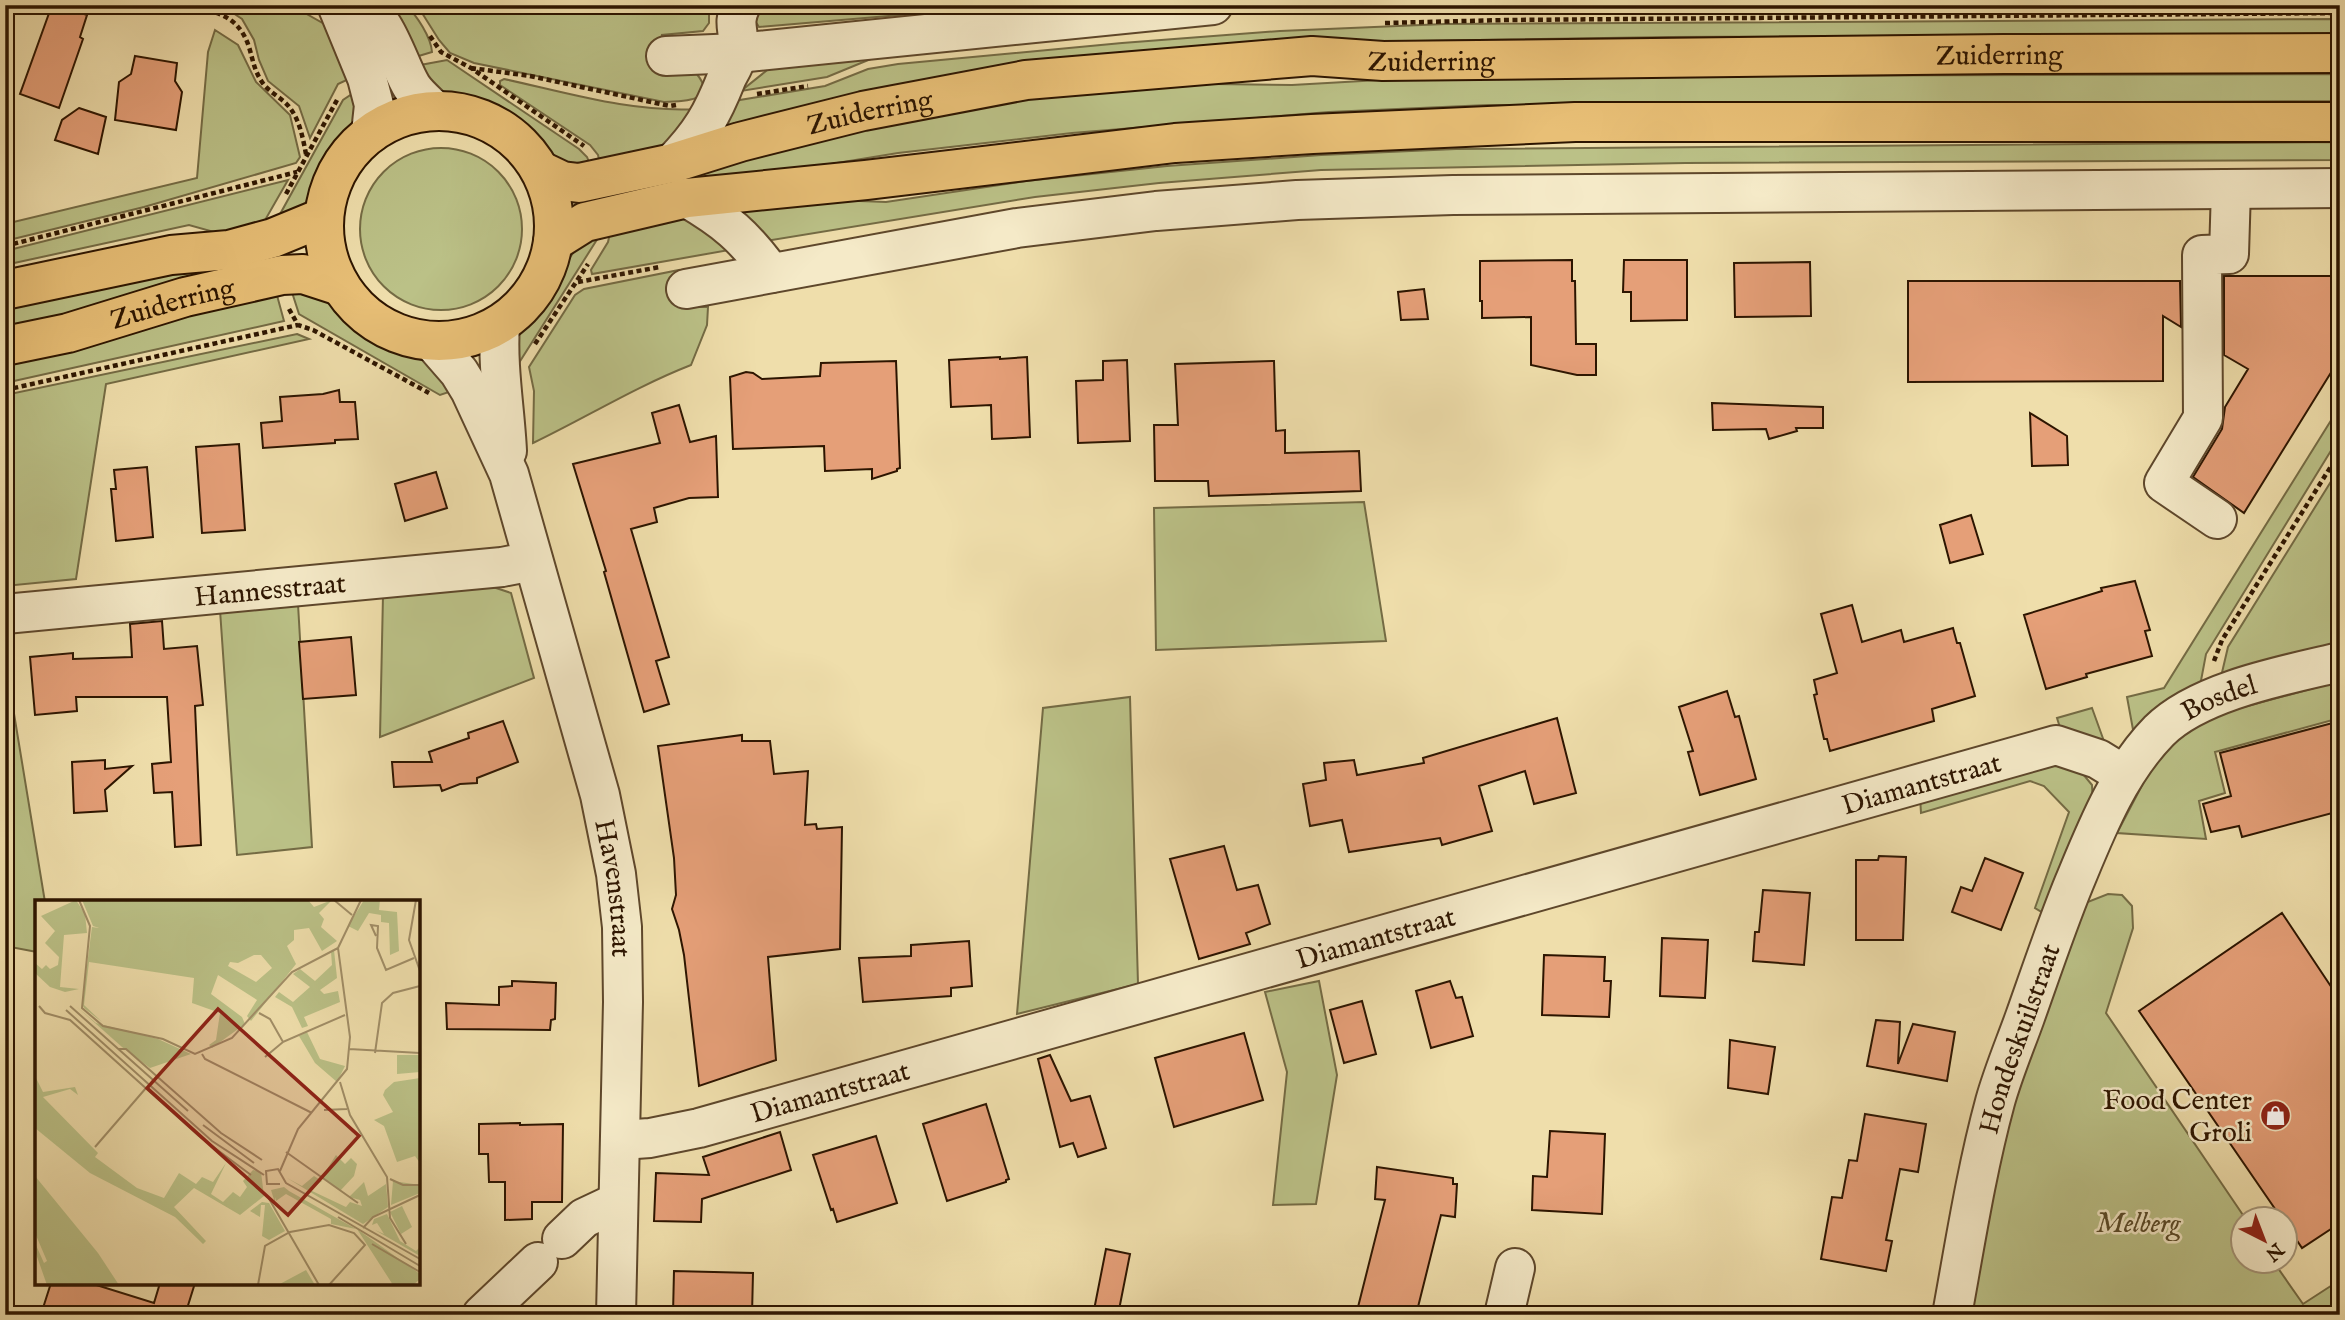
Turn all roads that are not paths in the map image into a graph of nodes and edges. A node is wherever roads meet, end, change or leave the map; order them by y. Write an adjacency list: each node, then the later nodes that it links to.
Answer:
1 (337, 5): 11 (street)
2 (359, 5): 9 (street)
3 (741, 5): 6 (street)
4 (1213, 5): 5 (street)
5 (980, 17): 6 (street)
6 (738, 52): 8 (street); 13 (street)
7 (2340, 53): 13 (main road, Zuiderring)
8 (666, 56)
9 (435, 111): 11 (main road); 12 (main road)
10 (2340, 122): 13 (main road, Zuiderring)
11 (371, 133): 16 (main road)
12 (541, 171): 13 (main road, Zuiderring); 17 (main road)
13 (680, 181): 17 (main road, Zuiderring); 18 (street)
14 (2340, 188): 15 (street)
15 (2231, 189): 18 (street); 26 (street)
16 (324, 217): 19 (main road); 21 (main road, Zuiderring)
17 (553, 242): 22 (main road)
18 (771, 273): 20 (street)
19 (340, 286): 23 (main road); 24 (main road, Zuiderring)
20 (686, 289)
21 (5, 290)
22 (500, 325): 23 (main road); 25 (street, Havenstraat)
23 (432, 341): 25 (street, Havenstraat)
24 (5, 346)
25 (509, 474): 27 (street, Havenstraat)
26 (2217, 519)
27 (533, 561): 28 (street, Hannesstraat); 31 (street, Havenstraat)
28 (5, 614)
29 (2340, 663): 30 (street, Bosdel)
30 (2124, 775): 31 (street, Diamantstraat); 37 (street, Hondeskuilstraat)
31 (621, 1140): 32 (street, Havenstraat)
32 (618, 1202): 34 (street); 35 (street, Havenstraat)
33 (1515, 1268): 36 (street)
34 (482, 1315)
35 (616, 1315)
36 (1504, 1315)
37 (1952, 1315)

